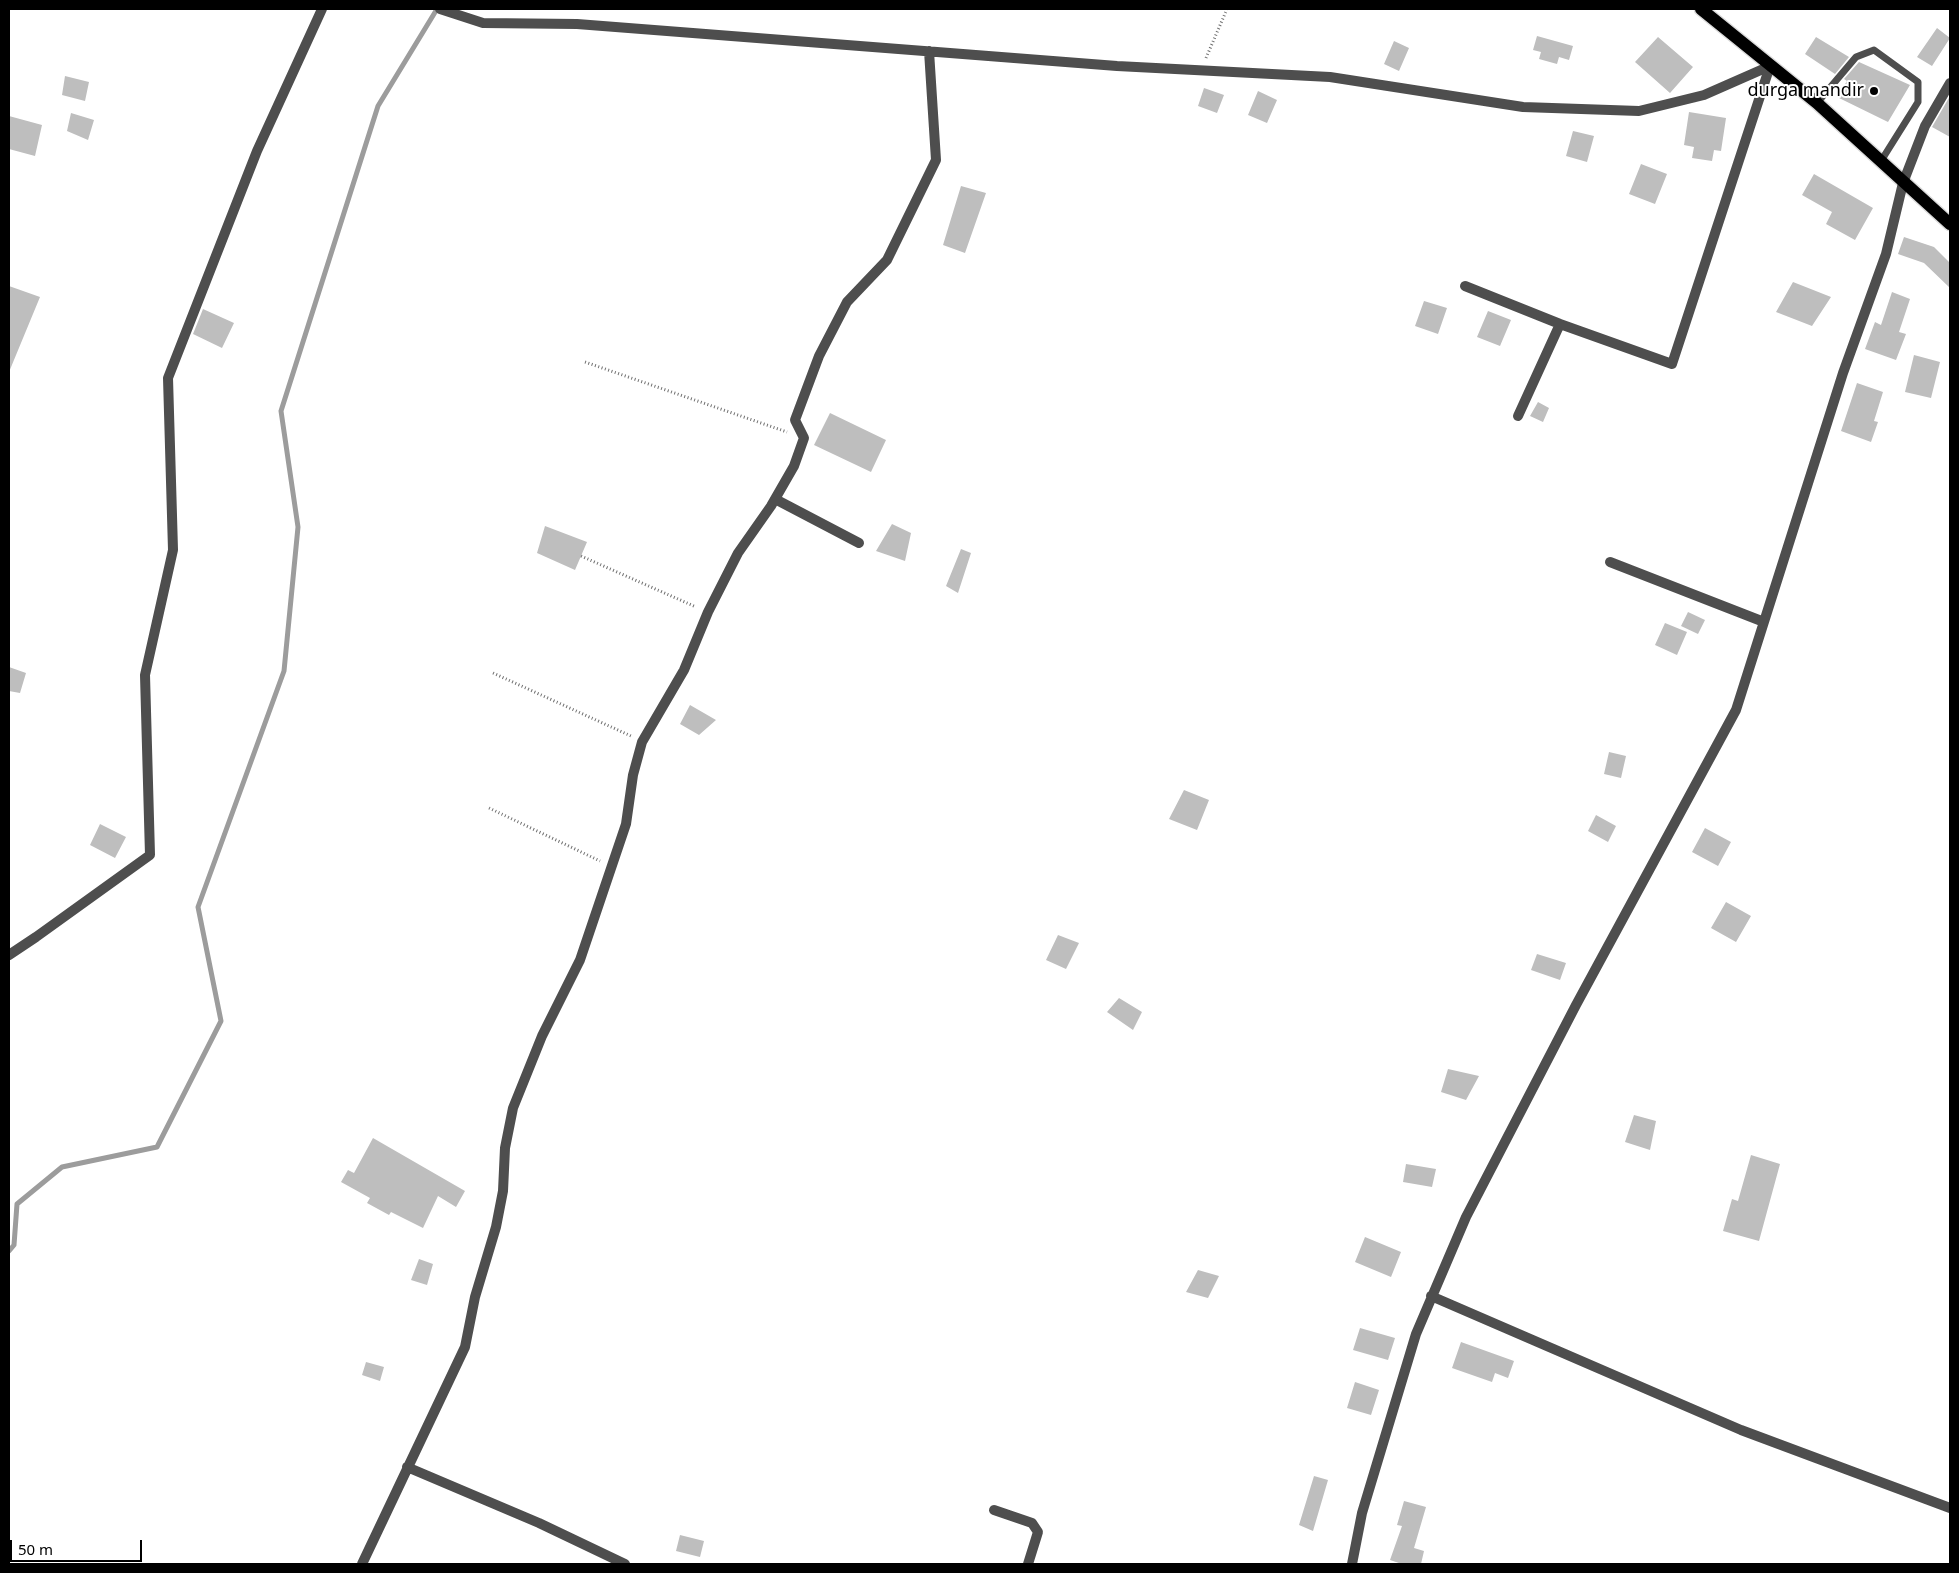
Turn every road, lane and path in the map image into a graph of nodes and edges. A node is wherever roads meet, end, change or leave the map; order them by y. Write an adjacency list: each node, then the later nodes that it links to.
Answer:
1 (322, 9): 28 (street)
2 (440, 9): 5 (street)
3 (1227, 9): 7 (path)
4 (1701, 9): 6 (main road)
5 (929, 51): 7 (street); 17 (street)
6 (1770, 66): 7 (street); 9 (main road); 14 (street)
7 (1201, 70)
8 (1950, 83): 11 (street)
9 (1817, 103): 10 (main road); 10 (lane)
10 (1881, 161): 11 (main road)
11 (1903, 183): 12 (main road); 23 (street)
12 (1950, 224)
13 (1465, 286): 14 (street)
14 (1560, 324): 16 (street)
15 (584, 362): 17 (path)
16 (1518, 416)
17 (804, 438): 18 (street)
18 (775, 499): 19 (street); 22 (street)
19 (859, 543)
20 (581, 556): 22 (path)
21 (1610, 562): 23 (street)
22 (708, 612): 25 (street)
23 (1764, 622): 29 (street)
24 (493, 673): 25 (path)
25 (642, 742): 27 (street)
26 (489, 808): 27 (path)
27 (612, 867): 30 (street)
28 (9, 955)
29 (1432, 1296): 31 (street); 36 (street)
30 (406, 1467): 33 (street); 34 (street)
31 (1950, 1508)
32 (994, 1510): 35 (street)
33 (362, 1564)
34 (624, 1564)
35 (1028, 1564)
36 (1352, 1564)

